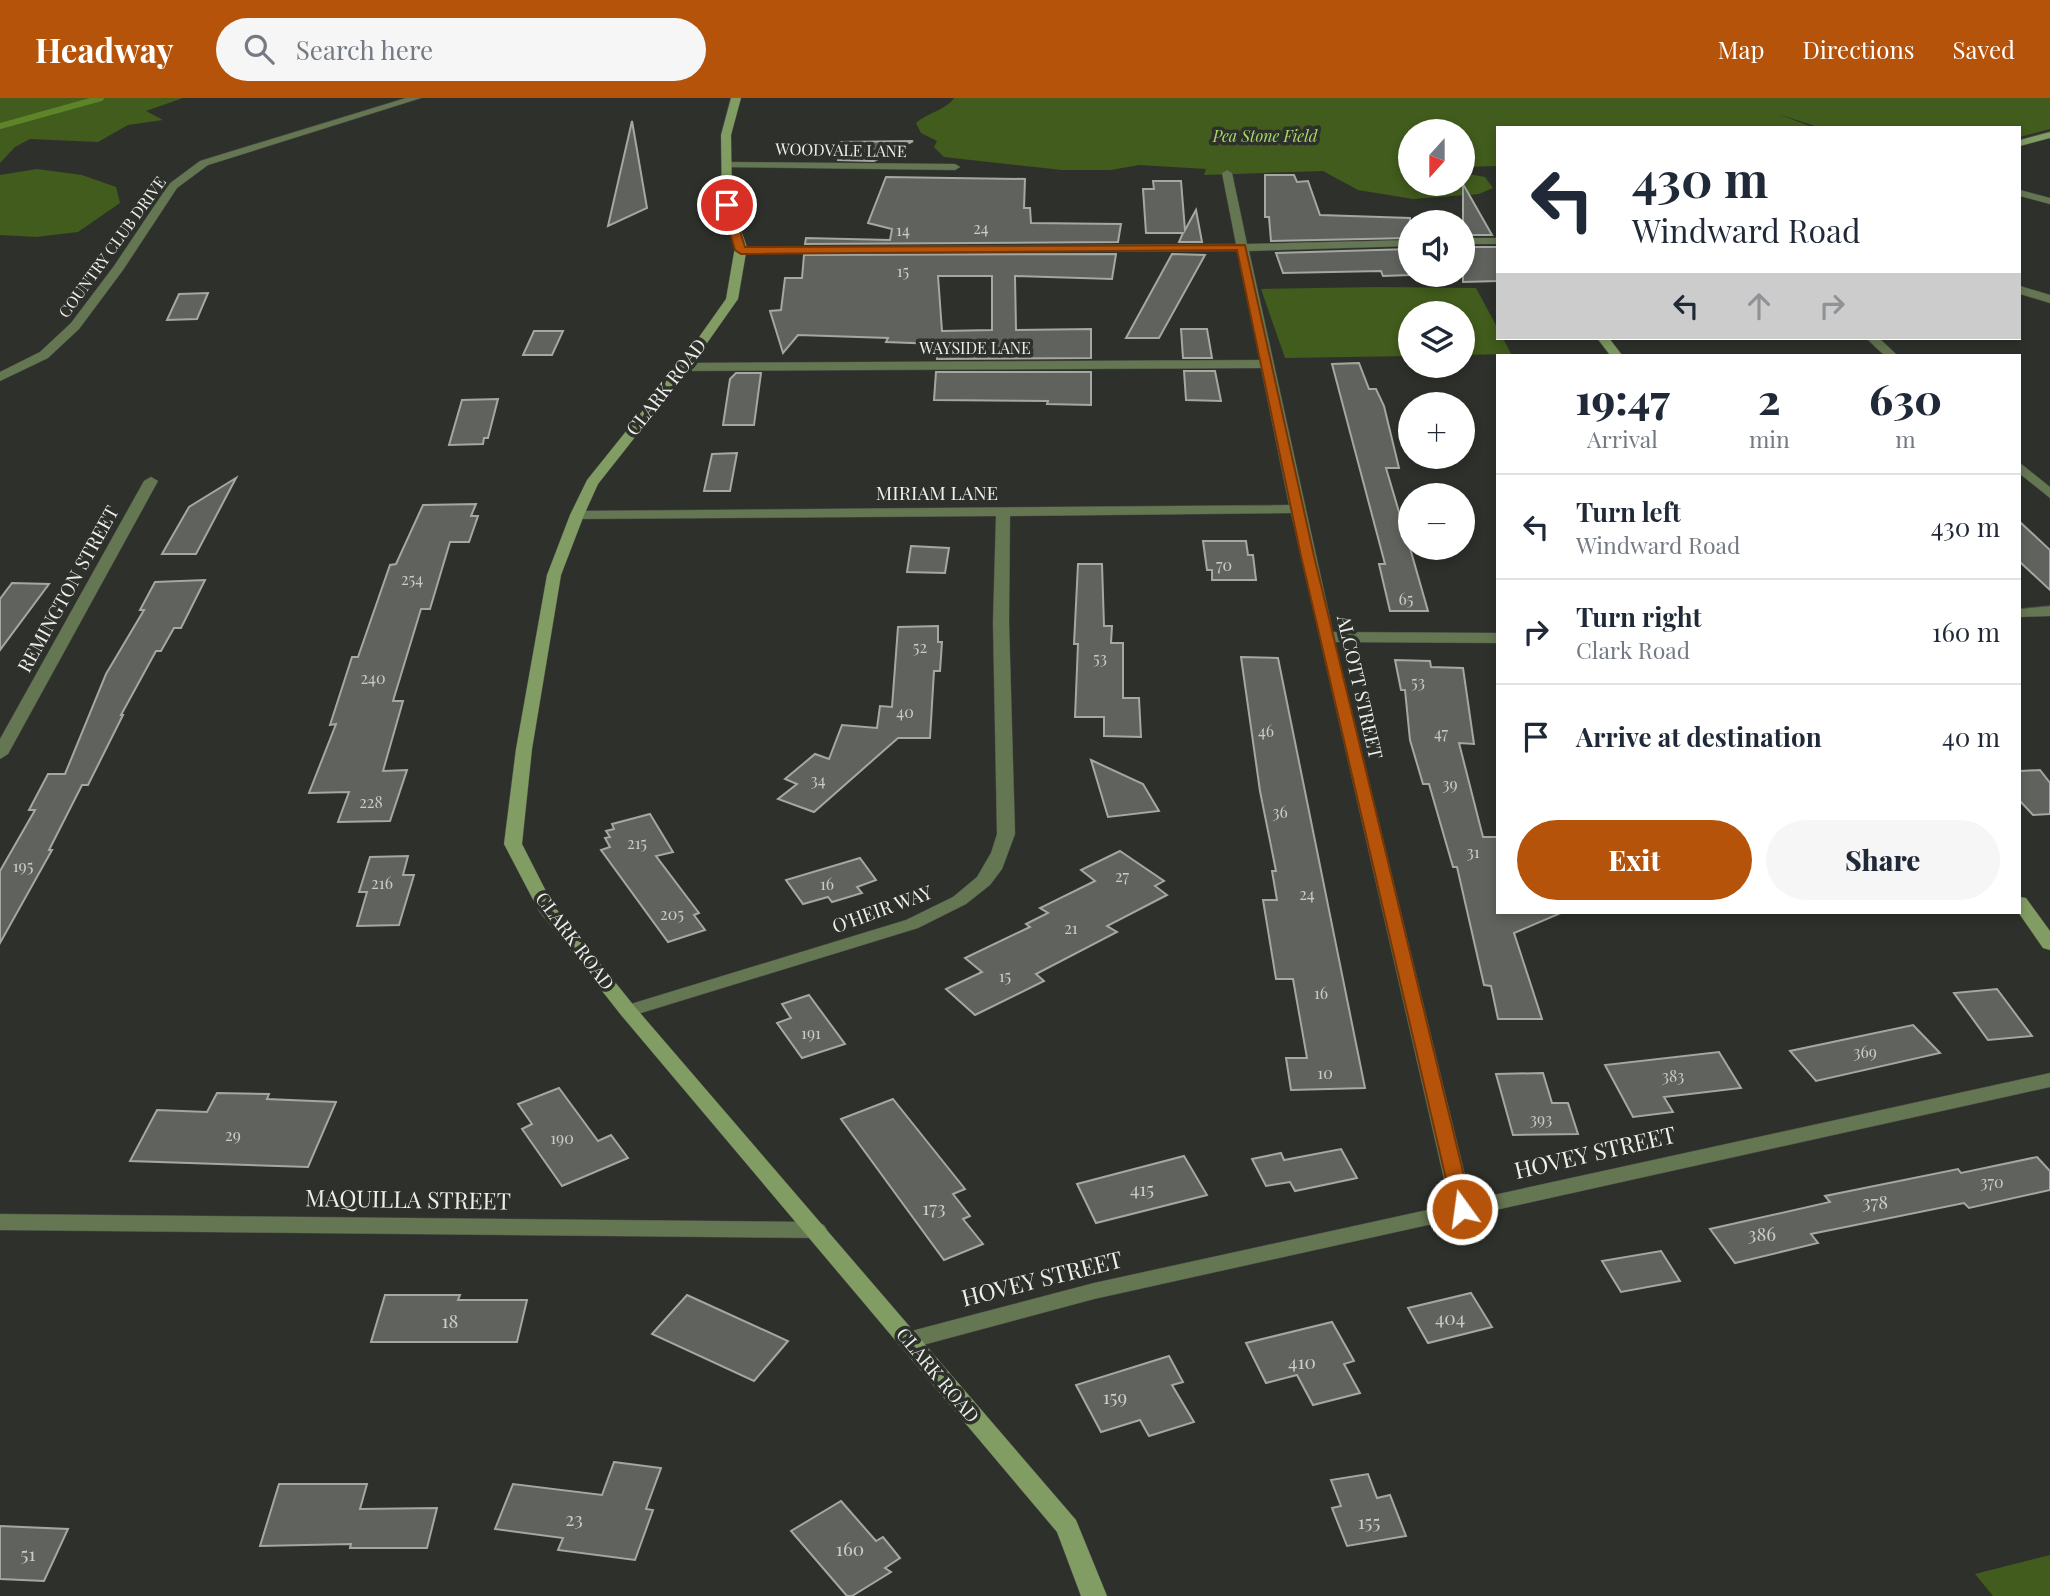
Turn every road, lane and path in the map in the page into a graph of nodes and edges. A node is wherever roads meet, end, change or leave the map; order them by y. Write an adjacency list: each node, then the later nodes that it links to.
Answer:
1 (416, 98): 23 (street, COUNTRY CLUB DRIVE)
2 (736, 98): 5 (street, CLARK ROAD)
3 (2050, 135): 4 (street)
4 (2021, 143)
5 (727, 164): 6 (street, WOODVALE LANE); 14 (street, CLARK ROAD)
6 (955, 167)
7 (1227, 173): 13 (street, ALCOTT STREET)
8 (2021, 192): 9 (street)
9 (2050, 201)
10 (1475, 241): 11 (street)
11 (1496, 241)
12 (1398, 243): 13 (street)
13 (1241, 247): 14 (street); 21 (street, ALCOTT STREET)
14 (741, 250): 22 (street, CLARK ROAD)
15 (2021, 290): 16 (street)
16 (2050, 299)
17 (1605, 340): 19 (street)
18 (1874, 340): 20 (street)
19 (1615, 354)
20 (1890, 354)
21 (1266, 364): 22 (street, WAYSIDE LANE); 27 (street, ALCOTT STREET)
22 (684, 367): 29 (street, CLARK ROAD)
23 (0, 377)
24 (2021, 468): 26 (street)
25 (151, 481): 34 (street, REMINGTON STREET)
26 (2050, 494)
27 (1297, 509): 28 (street, MIRIAM LANE); 32 (street, ALCOTT STREET)
28 (1003, 512): 29 (street, MIRIAM LANE); 37 (street, O'HEIR WAY)
29 (577, 515): 37 (street, CLARK ROAD)
30 (2050, 611): 31 (street)
31 (2021, 613)
32 (1327, 637): 33 (street); 39 (street, ALCOTT STREET)
33 (1496, 638)
34 (0, 754)
35 (2021, 903): 36 (street)
36 (2050, 944)
37 (628, 1012): 41 (street, CLARK ROAD)
38 (2050, 1080): 39 (street, HOVEY STREET)
39 (1462, 1209): 42 (street, HOVEY STREET)
40 (0, 1222): 41 (street, MAQUILLA STREET)
41 (816, 1230): 42 (street, CLARK ROAD)
42 (908, 1340): 43 (street, CLARK ROAD)
43 (1094, 1596)

